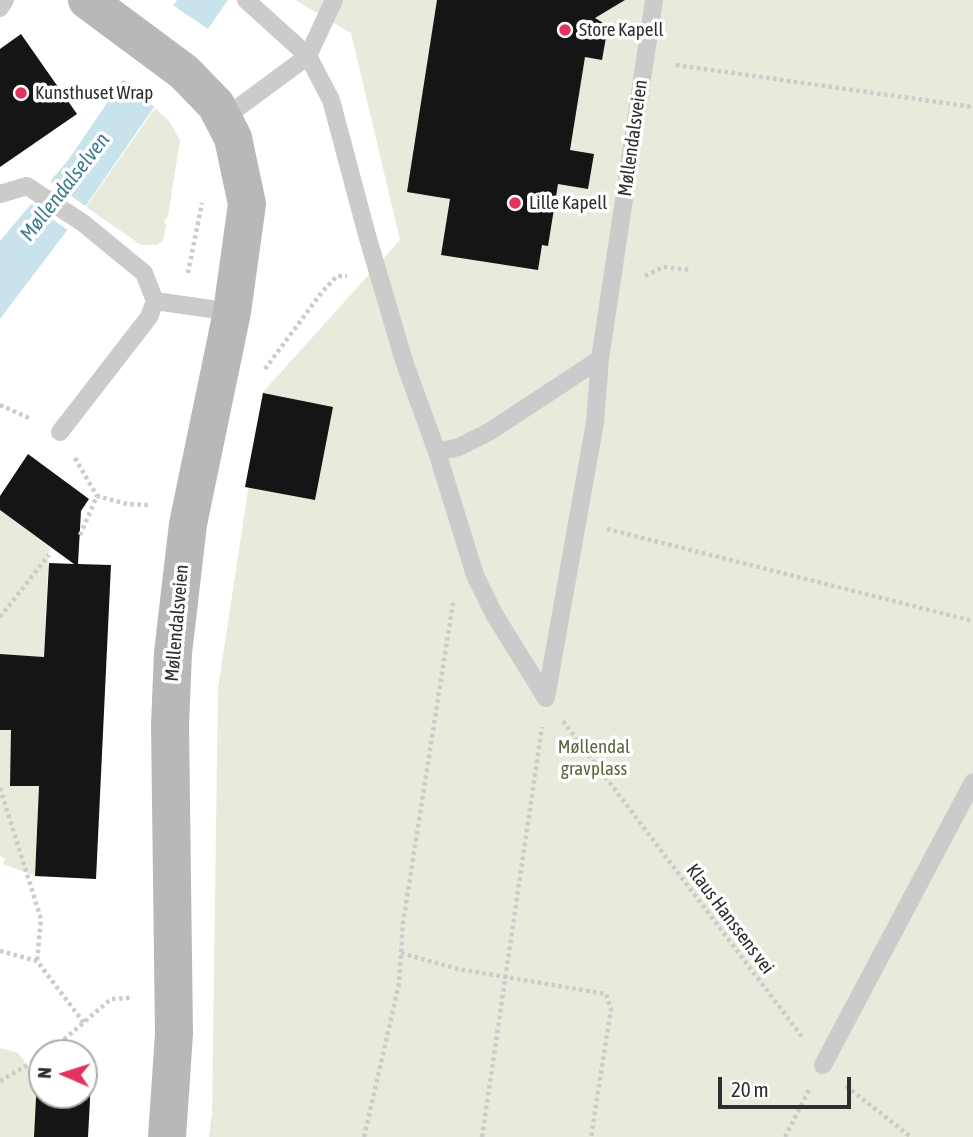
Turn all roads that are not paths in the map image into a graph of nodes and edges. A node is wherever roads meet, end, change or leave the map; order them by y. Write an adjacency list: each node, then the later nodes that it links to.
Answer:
1 (5, 0): 6 (lane)
2 (87, 0): 8 (street, Møllendalsveien)
3 (246, 0): 7 (lane)
4 (334, 0): 7 (lane)
5 (654, 0): 12 (lane, Møllendalsveien)
6 (0, 8)
7 (309, 56): 8 (lane); 14 (lane)
8 (225, 118): 11 (street, Møllendalsveien)
9 (0, 194): 10 (lane)
10 (155, 301): 11 (lane); 13 (lane)
11 (232, 312): 17 (street, Møllendalsveien)
12 (600, 359): 14 (lane); 14 (lane, Møllendalsveien)
13 (60, 432)
14 (437, 452)
15 (973, 782): 16 (lane)
16 (823, 1065)
17 (167, 1137)

